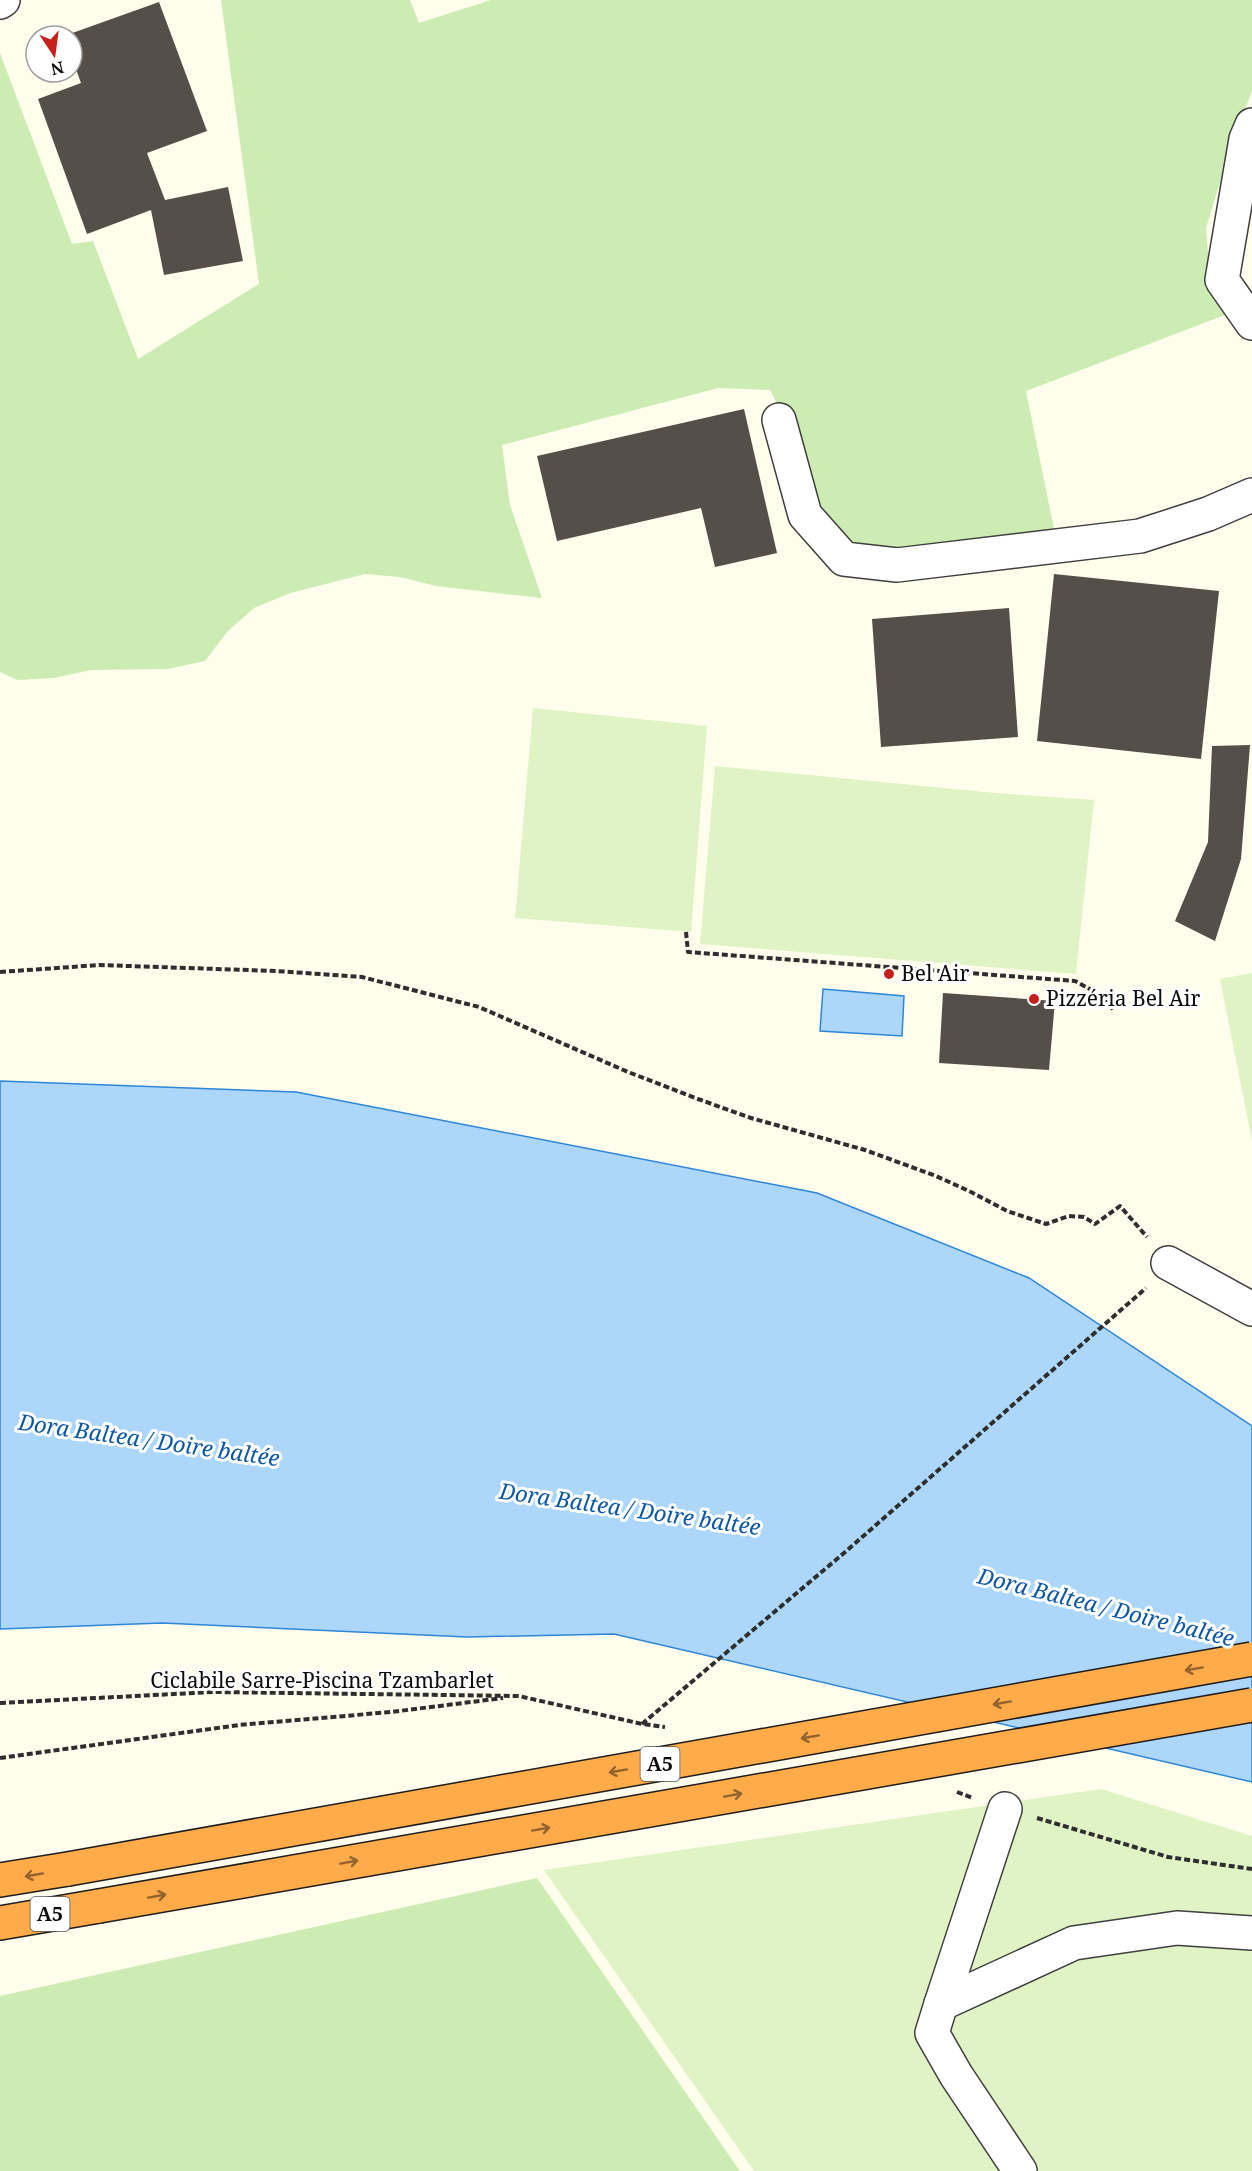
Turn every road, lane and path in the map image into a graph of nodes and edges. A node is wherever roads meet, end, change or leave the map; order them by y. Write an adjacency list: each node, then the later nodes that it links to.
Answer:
1 (1252, 125): 2 (street)
2 (1252, 323)
3 (779, 420): 4 (street)
4 (1252, 495)
5 (687, 932): 7 (path)
6 (0, 972): 8 (path)
7 (1115, 1011)
8 (1161, 1272): 9 (street); 11 (path, Ciclabile Sarre-Piscina Tzambarlet)
9 (1252, 1309)
10 (1252, 1659): 17 (highway, A5, one-way to 17, bridge)
11 (519, 1696): 12 (path, Ciclabile Sarre-Piscina Tzambarlet); 14 (path)
12 (0, 1703)
13 (1252, 1705): 18 (highway, A5, one-way to 13, bridge)
14 (0, 1758)
15 (1005, 1809): 16 (path); 20 (street)
16 (1252, 1869)
17 (0, 1880)
18 (0, 1923)
19 (1252, 1934): 20 (street)
20 (941, 2004): 21 (street)
21 (1020, 2171)

